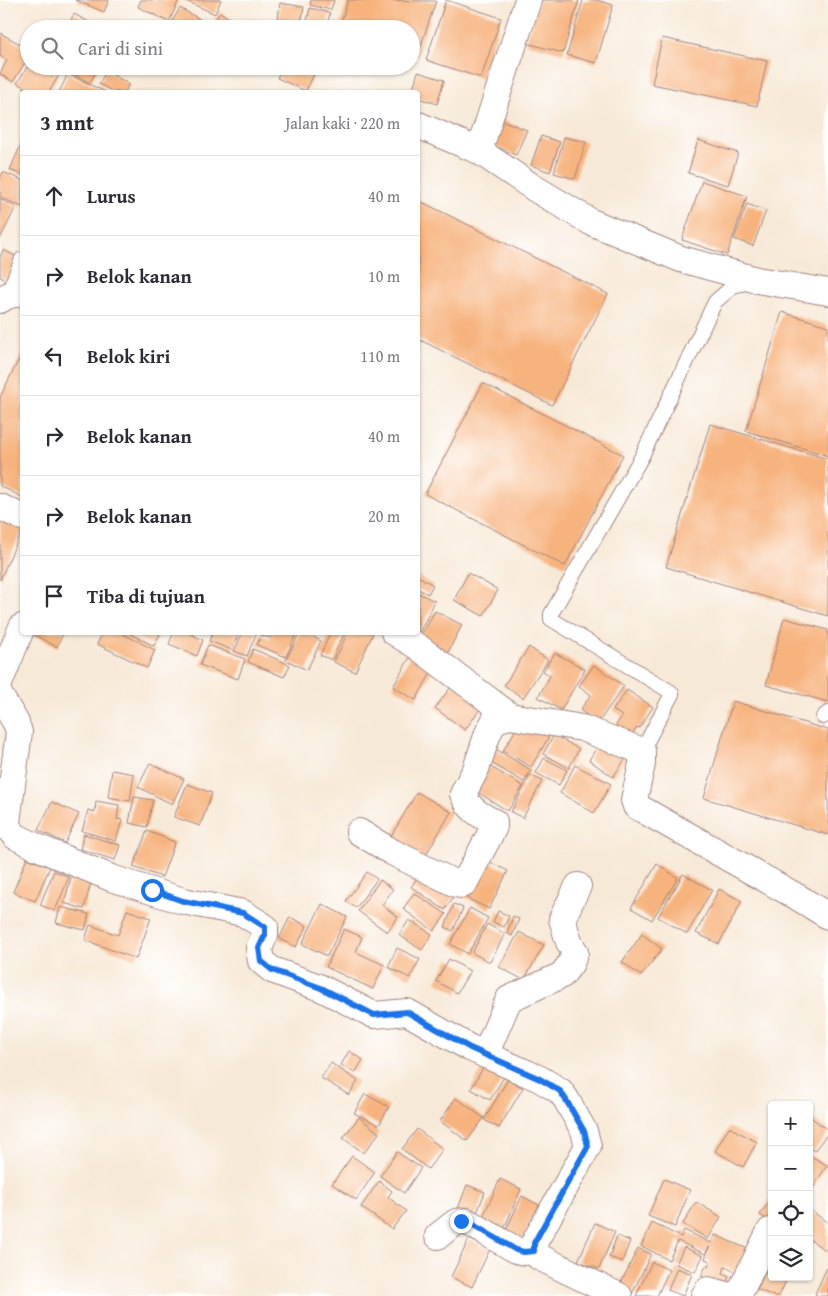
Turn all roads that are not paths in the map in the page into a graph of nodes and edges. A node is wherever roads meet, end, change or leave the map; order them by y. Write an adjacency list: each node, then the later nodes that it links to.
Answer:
1 (528, 0): 3 (street)
2 (420, 126): 3 (street)
3 (479, 151): 5 (street)
4 (20, 265): 7 (lane)
5 (756, 280): 6 (street); 15 (lane)
6 (828, 292)
7 (10, 296)
8 (0, 507): 9 (street)
9 (20, 516)
10 (20, 632): 12 (street)
11 (399, 635): 14 (street)
12 (0, 681)
13 (0, 696): 19 (street)
14 (510, 716): 15 (street); 16 (street)
15 (642, 750): 18 (street)
16 (359, 832)
17 (578, 886): 19 (street)
18 (828, 916)
19 (485, 1054): 22 (street)
20 (768, 1235): 26 (street)
21 (438, 1236): 22 (street)
22 (534, 1251): 23 (street)
23 (620, 1296)
24 (704, 1296): 25 (street)
25 (730, 1296)
26 (738, 1296)

